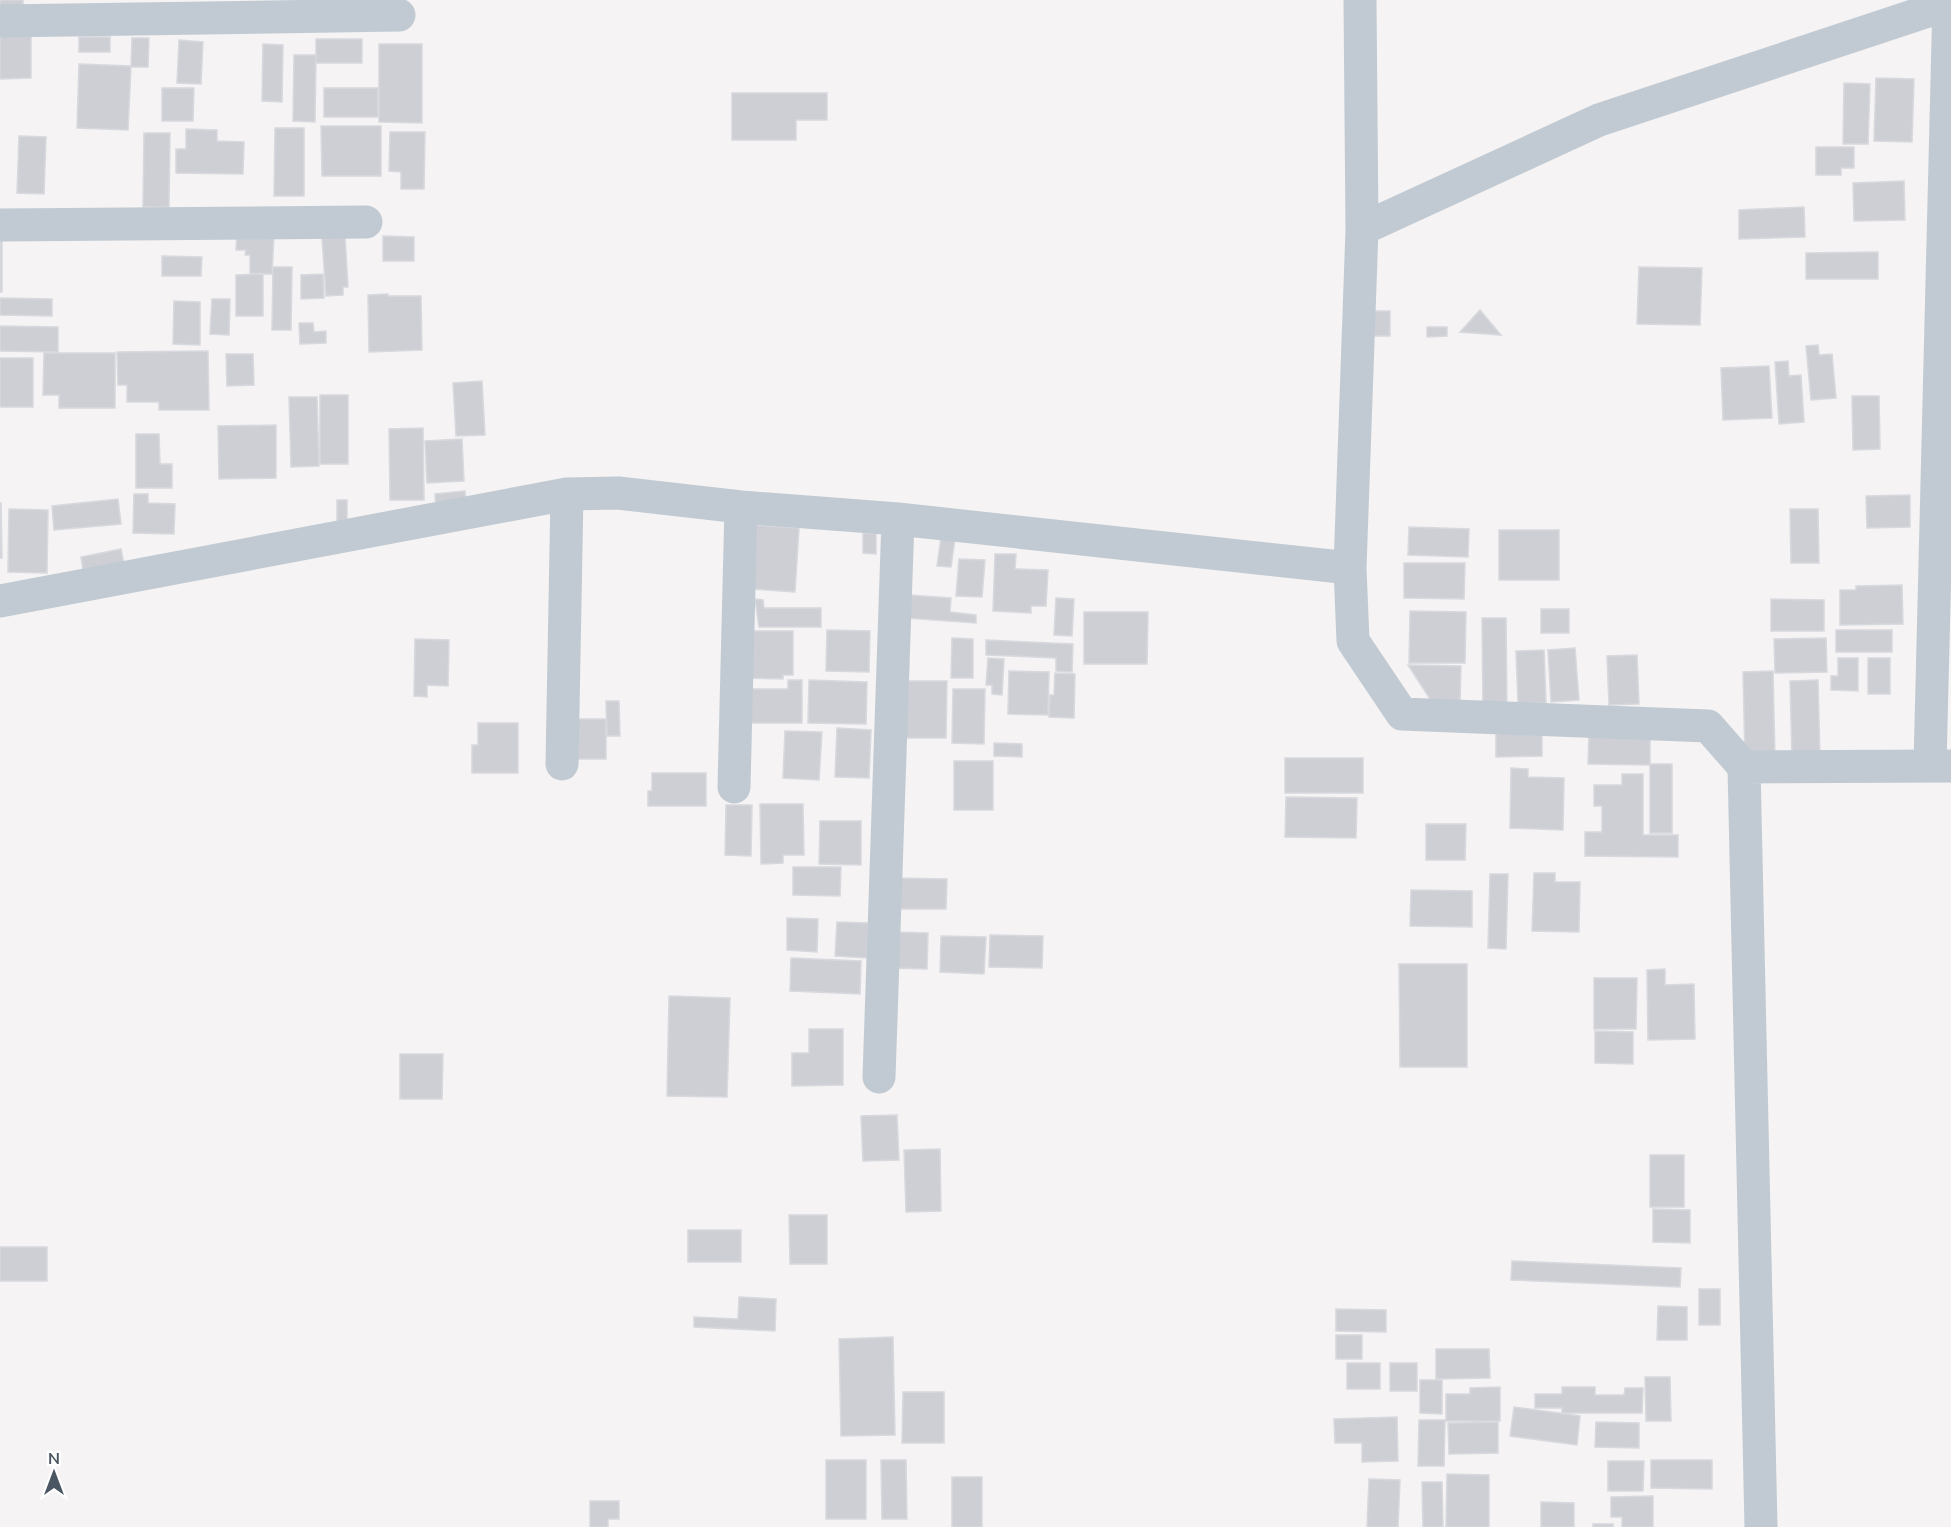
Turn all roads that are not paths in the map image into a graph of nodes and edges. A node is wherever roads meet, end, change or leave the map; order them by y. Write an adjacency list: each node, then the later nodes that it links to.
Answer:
1 (1360, 0): 8 (street)
2 (1949, 2): 5 (street); 8 (street)
3 (399, 15): 4 (street)
4 (0, 21)
5 (1948, 146): 15 (street)
6 (366, 222): 7 (street)
7 (0, 225)
8 (1362, 229): 12 (street)
9 (567, 494): 10 (street); 13 (street); 14 (street)
10 (741, 507): 11 (street); 17 (street)
11 (898, 519): 12 (street); 18 (street)
12 (1350, 568): 16 (street)
13 (0, 601)
14 (562, 764)
15 (1940, 766): 16 (street)
16 (1744, 767): 19 (street)
17 (734, 787)
18 (879, 1077)
19 (1761, 1527)

